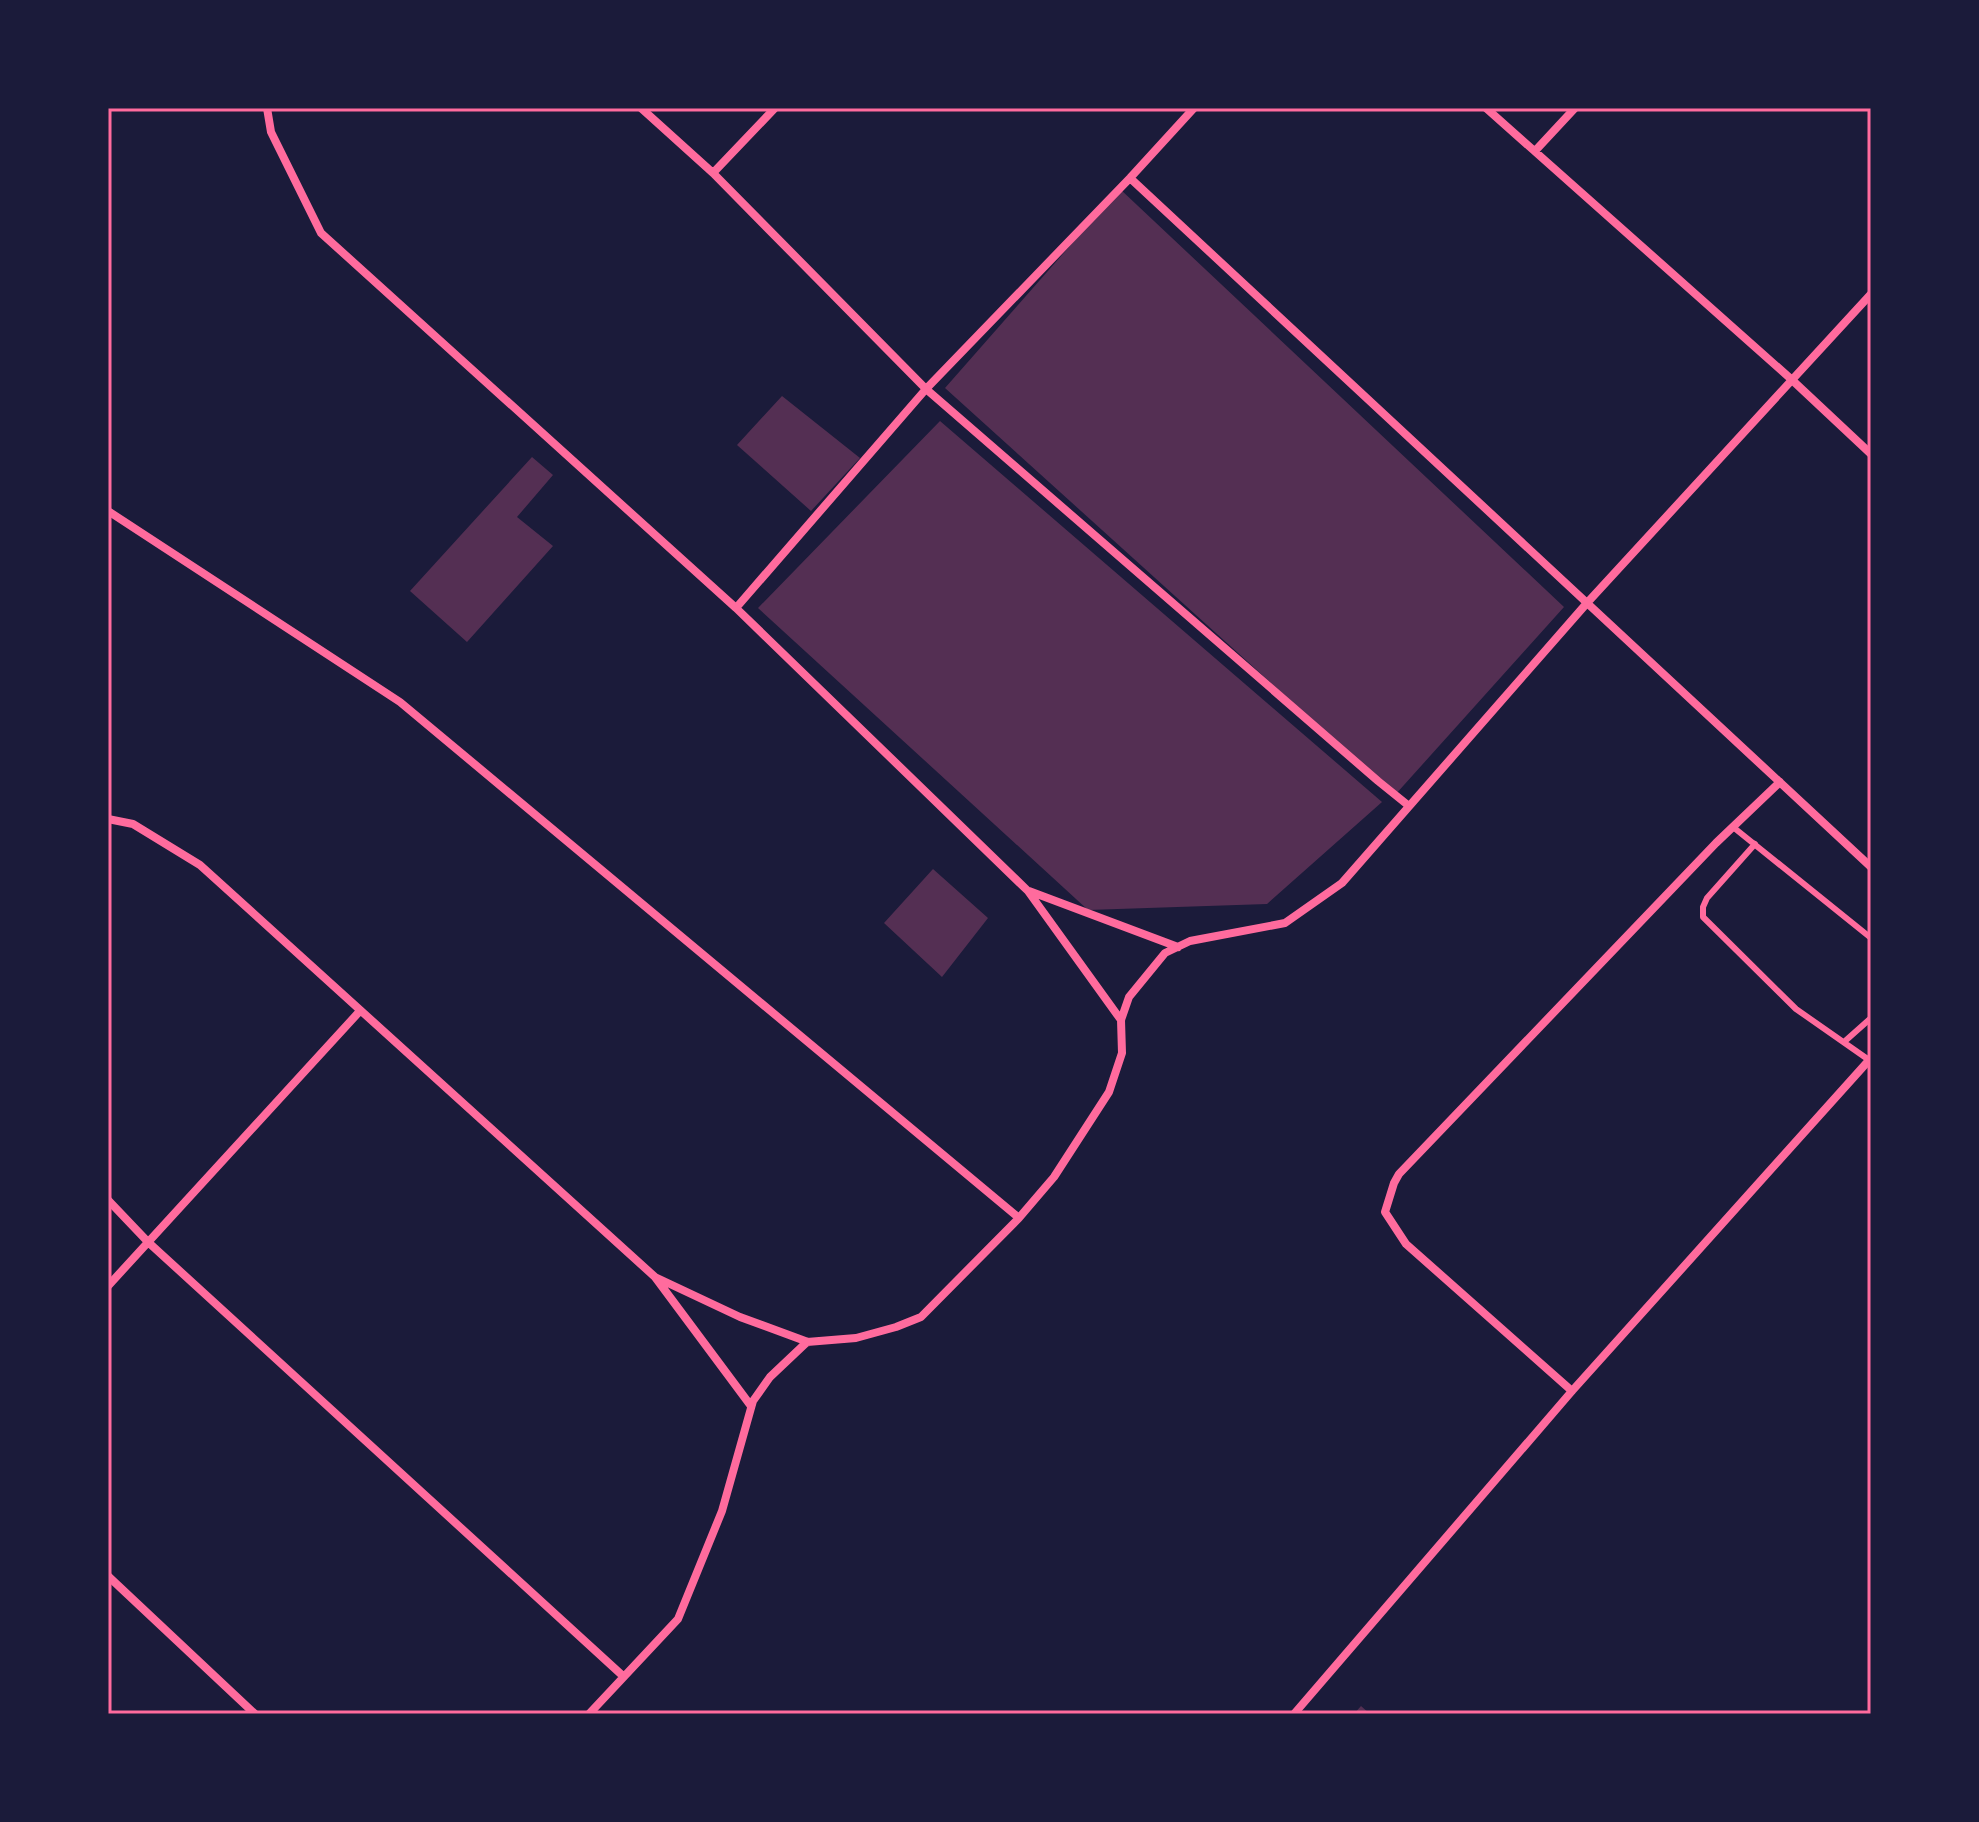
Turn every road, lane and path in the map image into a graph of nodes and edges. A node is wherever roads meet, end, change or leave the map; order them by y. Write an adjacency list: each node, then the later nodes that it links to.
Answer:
1 (267, 108): 16 (street)
2 (641, 108): 8 (street)
3 (775, 108): 8 (street)
4 (1194, 108): 9 (street)
5 (1486, 108): 7 (street)
6 (1575, 108): 7 (street)
7 (1535, 151): 11 (street)
8 (713, 173): 12 (street)
9 (1130, 178): 12 (street); 15 (street)
10 (1871, 294): 11 (street)
11 (1791, 379): 13 (street); 15 (street)
12 (926, 389): 16 (street); 18 (street)
13 (1871, 454)
14 (108, 511): 32 (street)
15 (1587, 603): 17 (street); 18 (street)
16 (736, 608): 23 (street)
17 (1780, 782): 20 (street); 22 (street)
18 (1409, 806): 25 (street)
19 (108, 819): 26 (street)
20 (1733, 827): 21 (lane); 37 (street)
21 (1755, 844): 24 (lane); 29 (lane)
22 (1871, 867)
23 (1028, 891): 25 (street); 28 (street)
24 (1871, 938)
25 (1178, 947): 28 (street)
26 (359, 1012): 33 (street); 34 (street)
27 (1871, 1018): 29 (lane)
28 (1121, 1020): 32 (street)
29 (1844, 1042): 30 (lane)
30 (1870, 1059): 37 (street)
31 (108, 1200): 33 (street)
32 (1019, 1218): 36 (street)
33 (148, 1242): 35 (street); 40 (street)
34 (655, 1277): 36 (street); 38 (street)
35 (108, 1286)
36 (808, 1342): 38 (street)
37 (1572, 1391): 43 (street)
38 (751, 1406): 40 (street)
39 (108, 1576): 41 (street)
40 (623, 1676): 42 (street)
41 (255, 1714)
42 (589, 1714)
43 (1294, 1714)

